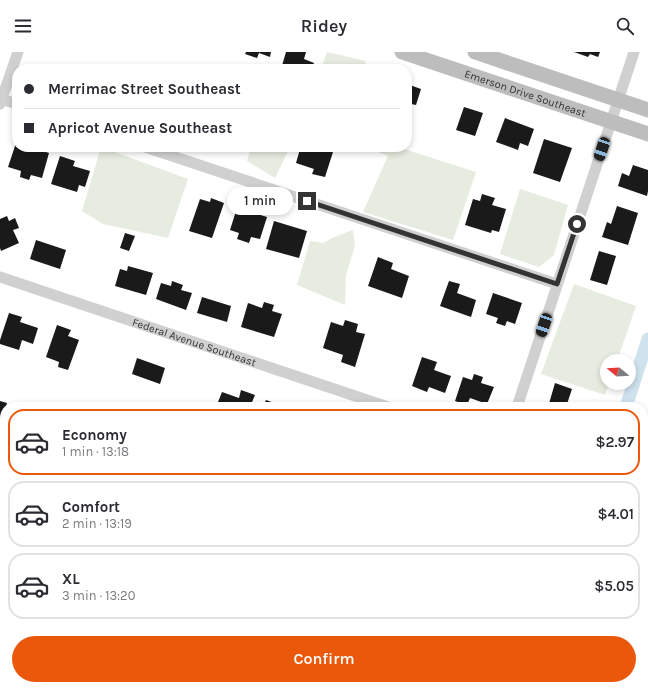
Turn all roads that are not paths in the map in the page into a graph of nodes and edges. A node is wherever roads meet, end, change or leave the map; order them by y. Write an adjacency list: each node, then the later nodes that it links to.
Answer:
1 (18, 52): 5 (street)
2 (402, 52): 11 (street, Emerson Drive Southeast)
3 (475, 52): 7 (street, Emerson Drive Southeast)
4 (634, 52): 7 (street)
5 (14, 64)
6 (12, 70): 8 (street)
7 (618, 100): 10 (street, Emerson Drive Southeast); 11 (street)
8 (1, 102): 9 (street)
9 (12, 103)
10 (648, 110)
11 (611, 122): 12 (street, Emerson Drive Southeast); 15 (street)
12 (648, 134)
13 (160, 152): 15 (street)
14 (0, 277): 16 (street, Federal Avenue Southeast)
15 (557, 284): 17 (street)
16 (373, 402)
17 (519, 402)

